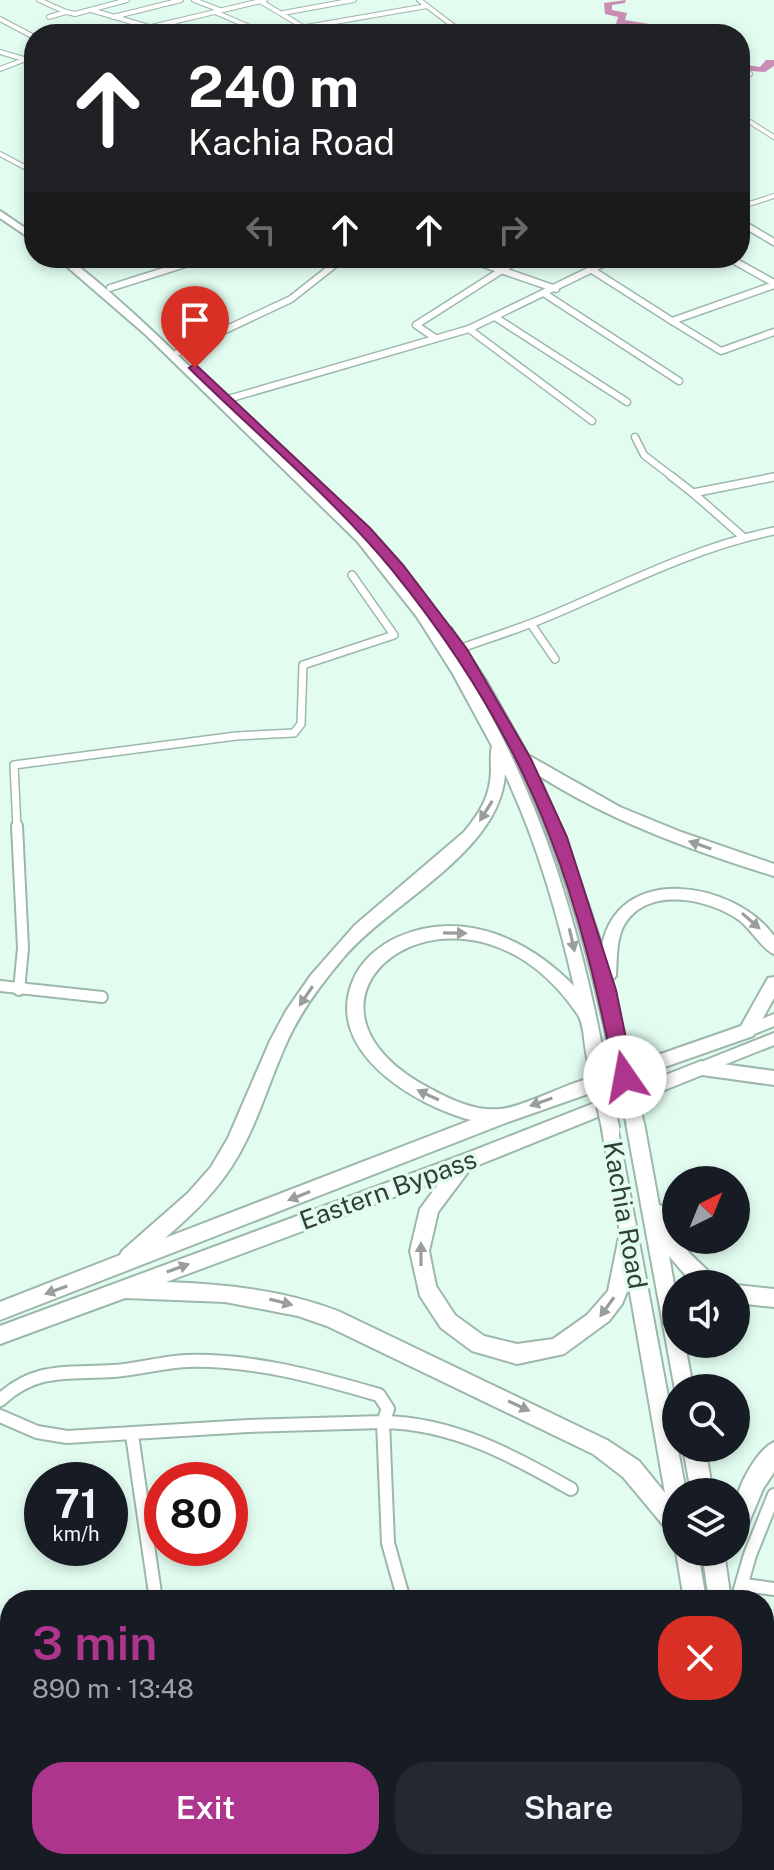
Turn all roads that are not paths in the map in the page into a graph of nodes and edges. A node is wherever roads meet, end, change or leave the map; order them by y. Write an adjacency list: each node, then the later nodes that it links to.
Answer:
1 (39, 0): 13 (street)
2 (111, 0): 9 (street)
3 (127, 0): 9 (street)
4 (181, 0): 16 (street)
5 (194, 0): 12 (street)
6 (263, 0): 12 (street); 14 (street)
7 (354, 0): 14 (street)
8 (419, 0): 10 (street)
9 (117, 2): 11 (street)
10 (427, 6): 24 (street); 25 (street)
11 (91, 10): 13 (street); 16 (street)
12 (218, 11): 18 (street); 22 (street)
13 (66, 12): 15 (street)
14 (283, 13): 23 (street)
15 (49, 17)
16 (113, 17): 19 (street)
17 (0, 19): 26 (street)
18 (167, 23): 20 (street); 21 (street)
19 (137, 24)
20 (164, 24)
21 (170, 24)
22 (243, 24)
23 (301, 24)
24 (323, 24)
25 (451, 24)
26 (24, 32)
27 (0, 52): 28 (street)
28 (24, 60)
29 (24, 60): 30 (street)
30 (0, 69)
31 (750, 122): 32 (street)
32 (774, 137)
33 (0, 154): 35 (street)
34 (24, 163): 35 (street)
35 (21, 164): 36 (street)
36 (24, 166)
37 (774, 196): 38 (street)
38 (762, 200): 39 (street); 40 (street)
39 (750, 203)
40 (774, 203)
41 (0, 207): 43 (highway)
42 (0, 214): 45 (highway)
43 (24, 224)
44 (750, 228): 46 (street)
45 (24, 231)
46 (774, 242)
47 (74, 268): 71 (highway, Kachia Road)
48 (85, 268): 58 (highway, Kachia Road)
49 (173, 268): 58 (street)
50 (330, 268): 66 (street)
51 (496, 268): 55 (street)
52 (505, 268): 55 (street)
53 (596, 268): 56 (street)
54 (746, 268): 57 (street)
55 (502, 270): 59 (street); 65 (street)
56 (592, 270): 59 (street); 62 (street)
57 (774, 284): 62 (street)
58 (110, 288): 66 (highway, Kachia Road)
59 (556, 289): 60 (street)
60 (545, 294): 61 (street); 67 (street)
61 (495, 317): 63 (street); 69 (street)
62 (672, 321): 64 (street)
63 (469, 329): 65 (street); 70 (street)
64 (774, 332)
65 (435, 338): 68 (street)
66 (178, 352): 68 (highway, Kachia Road)
67 (679, 381)
68 (228, 399): 71 (highway, Kachia Road)
69 (627, 402)
70 (592, 421)
71 (250, 424): 81 (highway, Kachia Road); 83 (highway, Kachia Road)
72 (635, 437): 74 (street)
73 (774, 477): 74 (street)
74 (693, 493): 76 (street)
75 (774, 531): 76 (street)
76 (742, 536): 77 (street)
77 (663, 565): 78 (street); 80 (street)
78 (673, 572)
79 (352, 575): 89 (street)
80 (531, 624): 81 (street); 82 (street)
81 (459, 649): 83 (highway, Kachia Road)
82 (555, 659)
83 (498, 731): 84 (highway, Kachia Road); 92 (highway, Kachia Road, one-way to 92); 102 (highway, one-way to 102)
84 (523, 759): 85 (highway, one-way to 84); 90 (highway, Kachia Road)
85 (774, 870)
86 (774, 948): 90 (highway, one-way to 86)
87 (774, 983): 94 (highway)
88 (0, 986): 89 (street)
89 (19, 990): 91 (street)
90 (607, 990): 100 (highway, bridge)
91 (102, 997)
92 (590, 1019): 98 (highway, one-way to 92); 101 (highway, Kachia Road, bridge)
93 (774, 1020): 94 (main road, Eastern Bypass)
94 (747, 1031): 98 (highway, Eastern Bypass, one-way to 98)
95 (774, 1039): 96 (main road, Eastern Bypass)
96 (701, 1068): 97 (highway); 99 (highway, Eastern Bypass)
97 (774, 1078)
98 (502, 1116): 102 (highway, Eastern Bypass, one-way to 102)
99 (468, 1161): 101 (highway, one-way to 99); 104 (highway, Eastern Bypass, one-way to 99)
100 (644, 1173): 103 (highway); 109 (highway)
101 (628, 1234): 115 (highway, Kachia Road)
102 (118, 1267): 107 (highway, Eastern Bypass, one-way to 107)
103 (689, 1270)
104 (120, 1290): 108 (highway, Eastern Bypass); 119 (highway, one-way to 119)
105 (750, 1295): 106 (highway)
106 (774, 1298)
107 (0, 1311)
108 (0, 1335)
109 (680, 1374)
110 (0, 1400): 112 (street)
111 (0, 1416): 113 (street)
112 (383, 1422): 113 (street); 116 (street); 127 (street)
113 (132, 1435): 126 (street)
114 (774, 1453): 117 (highway)
115 (673, 1478)
116 (571, 1489)
117 (750, 1493)
118 (774, 1495): 124 (street)
119 (662, 1506)
120 (689, 1566): 128 (highway)
121 (715, 1566): 123 (highway)
122 (721, 1566): 123 (highway)
123 (717, 1576): 129 (highway)
124 (744, 1585): 125 (street); 130 (street)
125 (774, 1589)
126 (155, 1590)
127 (401, 1590)
128 (693, 1590)
129 (719, 1590)
130 (742, 1590)

